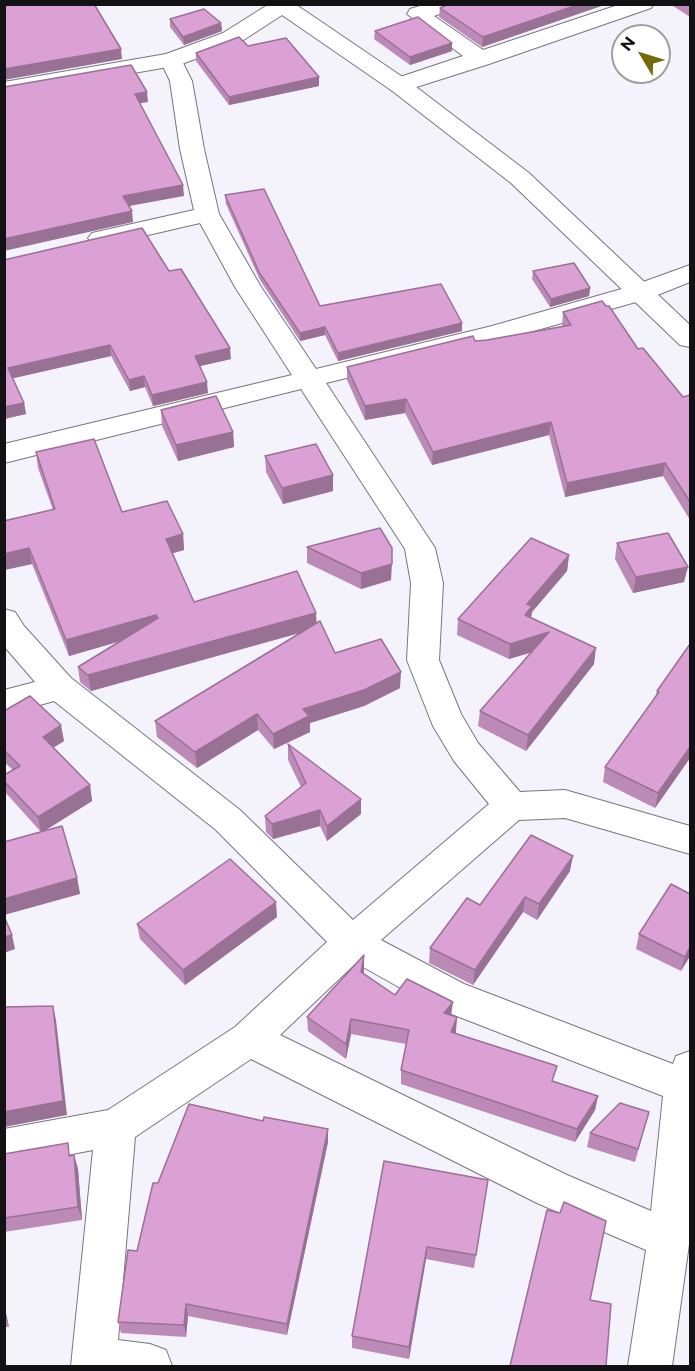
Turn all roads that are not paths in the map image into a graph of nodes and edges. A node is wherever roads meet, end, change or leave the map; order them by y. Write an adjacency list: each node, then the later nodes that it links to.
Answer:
1 (449, 4): 4 (street)
2 (644, 4): 4 (street)
3 (282, 5): 5 (street); 6 (street)
4 (481, 59): 6 (street)
5 (171, 60): 7 (street); 8 (street)
6 (399, 85): 11 (street)
7 (4, 89)
8 (207, 214): 9 (street); 13 (street)
9 (83, 242)
10 (690, 273): 11 (street)
11 (642, 292): 12 (street); 13 (street)
12 (690, 339)
13 (308, 379): 14 (street); 18 (street)
14 (4, 454)
15 (4, 620): 16 (street)
16 (59, 687): 17 (street); 20 (street)
17 (4, 703)
18 (511, 806): 19 (street); 20 (street)
19 (690, 840)
20 (352, 943): 21 (street); 22 (street)
21 (249, 1039): 23 (street); 25 (street)
22 (687, 1078): 25 (street)
23 (116, 1127): 24 (street); 26 (street)
24 (4, 1148)
25 (669, 1239): 28 (street)
26 (94, 1363): 27 (street)
27 (150, 1366)
28 (650, 1366)

